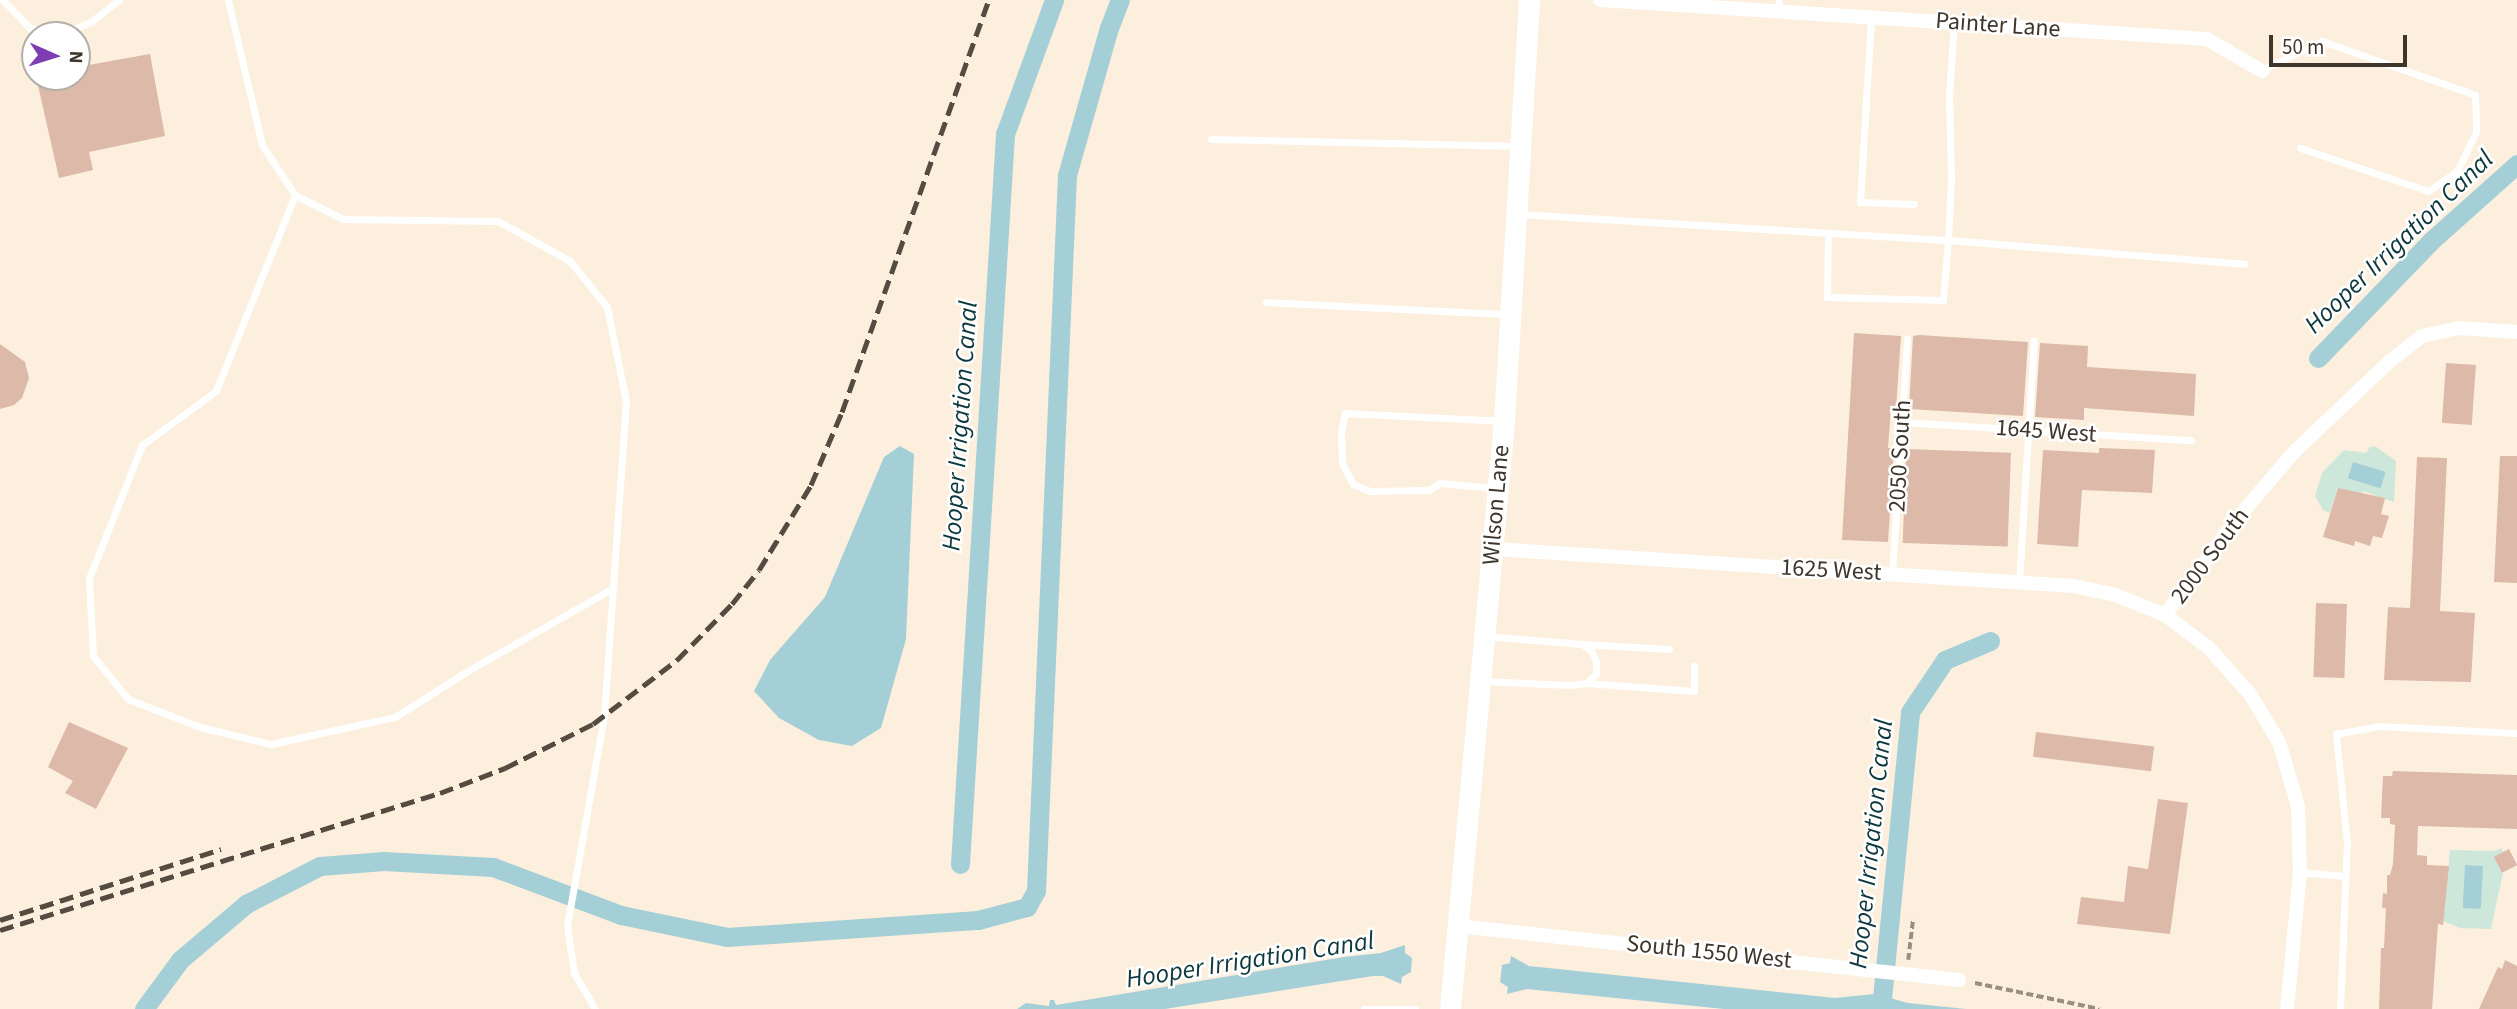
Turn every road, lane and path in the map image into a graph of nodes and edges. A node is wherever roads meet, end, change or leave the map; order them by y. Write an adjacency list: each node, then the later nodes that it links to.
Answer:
1 (3, 0): 2 (lane)
2 (119, 0)
3 (228, 0): 13 (lane)
4 (1529, 0): 11 (main road, Wilson Lane)
5 (1600, 0): 6 (street, Painter Lane)
6 (1779, 5): 7 (street, Painter Lane)
7 (1871, 17): 8 (street, Painter Lane); 14 (lane)
8 (1954, 22): 9 (street, Painter Lane); 17 (lane)
9 (2262, 71): 12 (lane)
10 (1211, 139): 11 (lane)
11 (1522, 146): 15 (main road, Wilson Lane)
12 (2300, 148)
13 (295, 195): 32 (lane); 32 (lane)
14 (1914, 204)
15 (1518, 214): 16 (lane); 20 (main road, Wilson Lane)
16 (1828, 233): 17 (lane); 17 (lane)
17 (1948, 240): 18 (lane)
18 (2244, 264)
19 (1266, 302): 20 (lane)
20 (1511, 314): 24 (main road, Wilson Lane)
21 (2517, 332): 33 (street, 2000 South)
22 (1907, 338): 25 (lane, 2050 South)
23 (2034, 340): 26 (lane)
24 (1504, 421): 28 (main road, Wilson Lane); 28 (lane)
25 (1902, 422): 26 (lane, 1645 West); 30 (lane, 2050 South)
26 (2029, 430): 27 (lane, 1645 West); 31 (lane)
27 (2191, 440)
28 (1498, 488): 29 (main road, Wilson Lane)
29 (1493, 549): 30 (street, 1625 West); 34 (main road, Wilson Lane)
30 (1892, 573): 31 (street, 1625 West)
31 (2019, 583): 33 (street, 1625 West)
32 (613, 588): 47 (lane)
33 (2165, 615): 41 (street, 2000 South)
34 (1485, 636): 35 (lane); 38 (main road, Wilson Lane)
35 (1581, 644): 36 (lane); 39 (lane)
36 (1669, 649)
37 (1694, 666): 39 (lane)
38 (1481, 681): 39 (lane); 44 (main road, Wilson Lane)
39 (1586, 683)
40 (2517, 733): 42 (lane)
41 (2300, 872): 42 (lane); 52 (street, 2000 South)
42 (2345, 876): 53 (lane)
43 (1913, 918): 45 (path)
44 (1458, 926): 45 (street, South 1550 West); 50 (main road, Wilson Lane)
45 (1906, 972): 46 (street, South 1550 West)
46 (1959, 980): 51 (path)
47 (595, 1009)
48 (1364, 1009): 49 (lane)
49 (1415, 1009)
50 (1450, 1009)
51 (2099, 1009)
52 (2287, 1009)
53 (2340, 1009)

